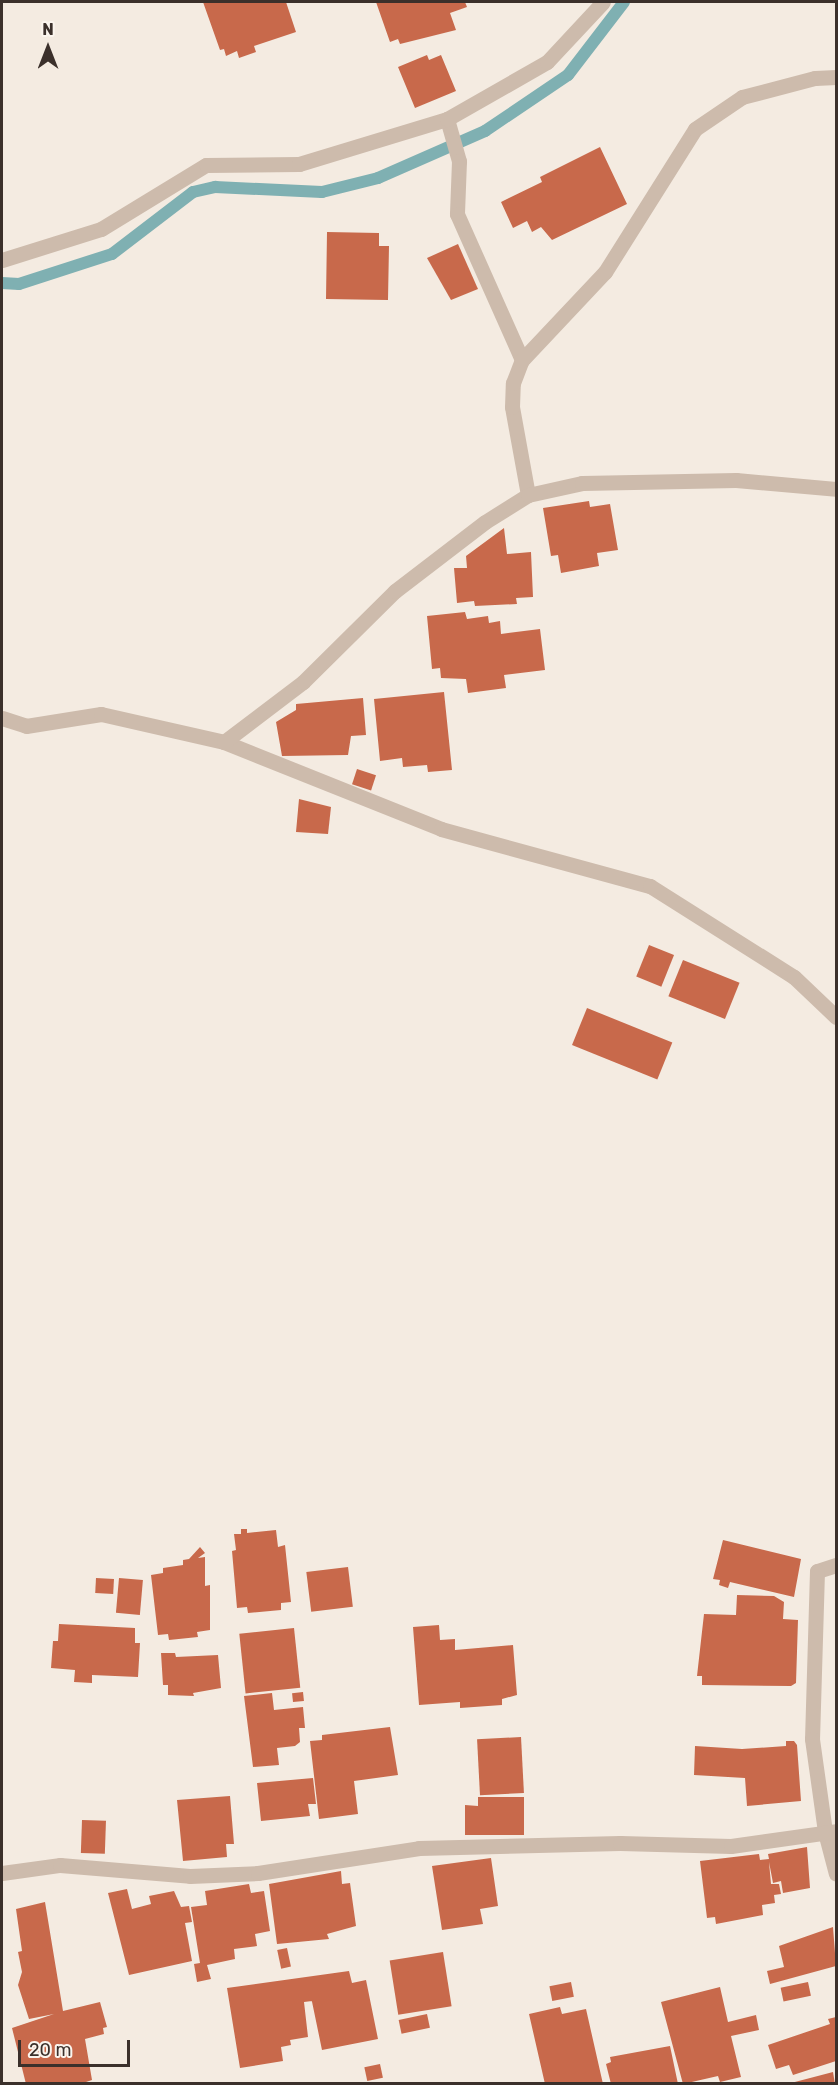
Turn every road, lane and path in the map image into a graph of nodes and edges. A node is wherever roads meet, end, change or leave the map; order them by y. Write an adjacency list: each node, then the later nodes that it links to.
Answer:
1 (603, 2): 3 (street)
2 (837, 77): 5 (street)
3 (448, 125): 4 (street); 5 (street)
4 (2, 260)
5 (522, 360): 7 (street)
6 (837, 489): 7 (street)
7 (528, 495): 9 (street)
8 (2, 718): 9 (street)
9 (224, 742): 10 (street)
10 (837, 1017)
11 (837, 1565): 12 (street)
12 (831, 1831): 13 (street); 14 (street)
13 (2, 1874)
14 (837, 1874)

